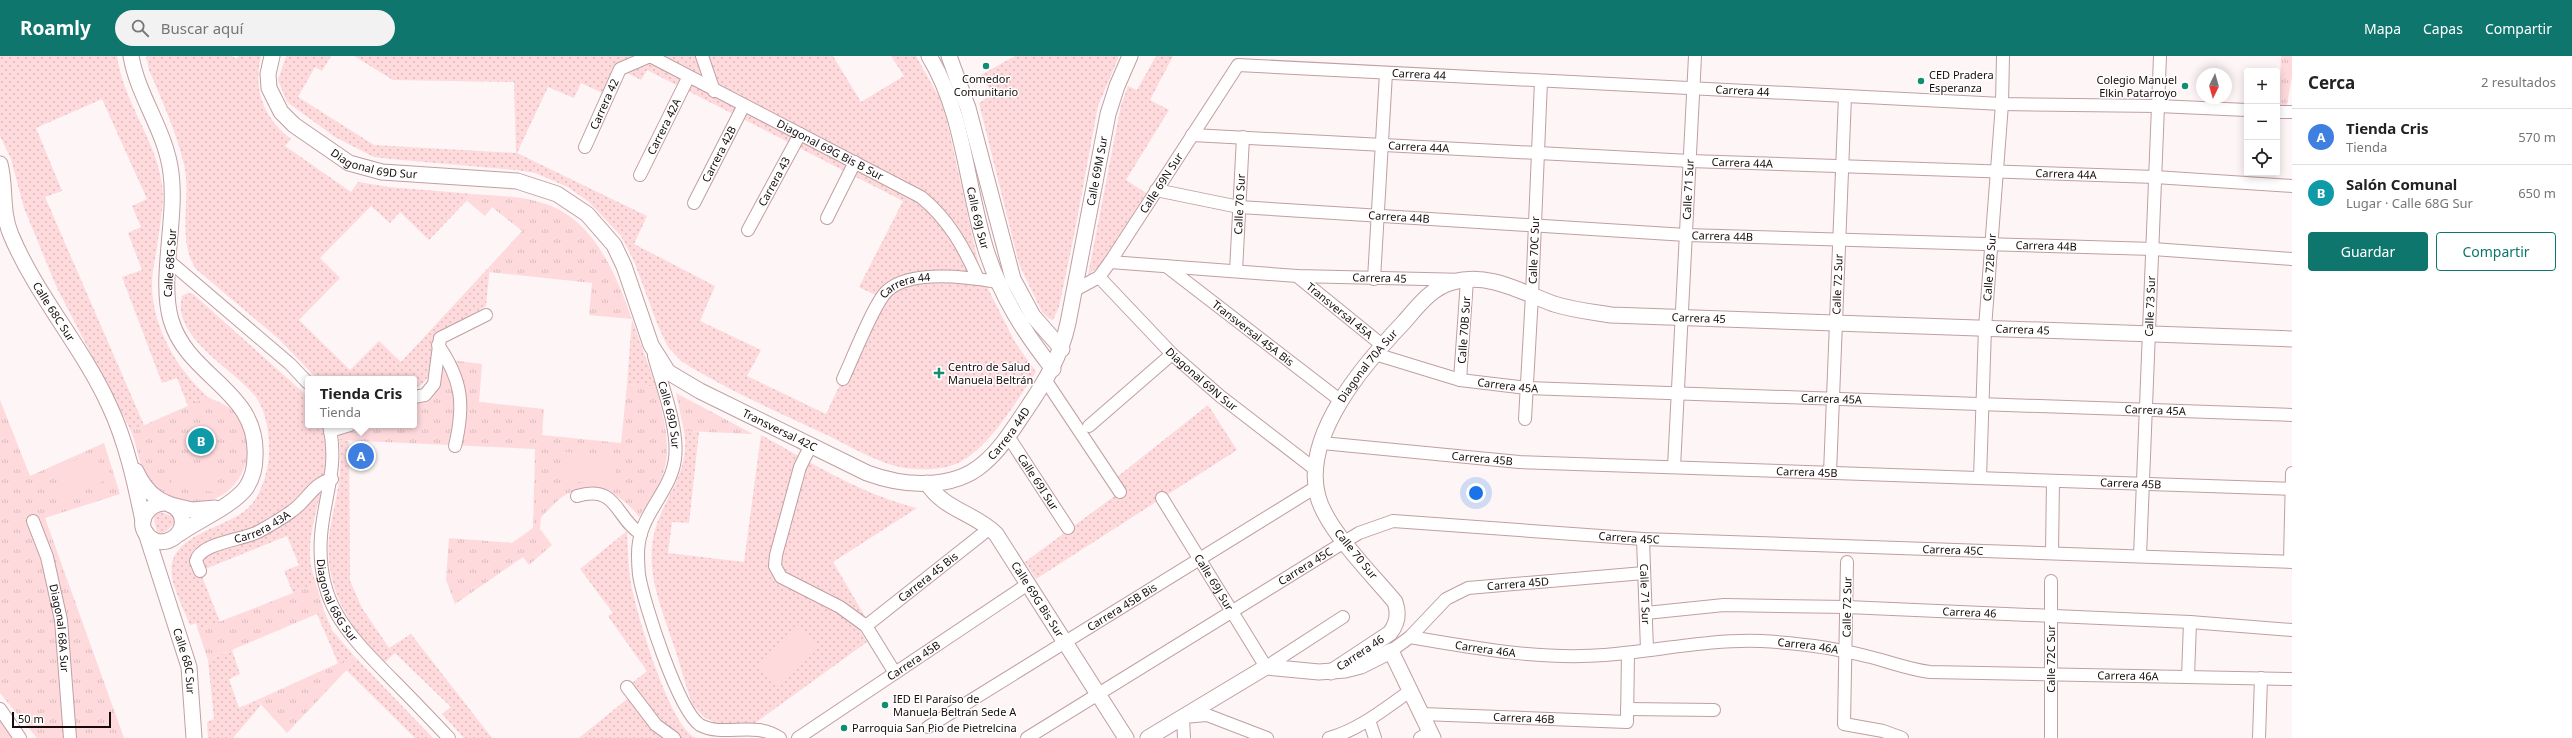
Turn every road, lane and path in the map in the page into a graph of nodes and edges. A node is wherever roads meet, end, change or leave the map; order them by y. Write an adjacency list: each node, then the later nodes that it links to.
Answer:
1 (131, 56): 51 (street, Calle 68G Sur)
2 (272, 56): 37 (street, Diagonal 69D Sur)
3 (650, 56): 13 (street, Diagonal 69G Bis B Sur); 28 (street, Carrera 42)
4 (702, 56): 16 (street)
5 (929, 56): 60 (street, Calle 69J Sur)
6 (949, 56): 71 (street, Calle 69J Sur)
7 (1130, 56): 61 (street, Calle 69M Sur)
8 (1695, 56): 15 (street, Calle 71 Sur)
9 (2003, 56): 18 (street, Calle 72B Sur)
10 (2160, 56): 20 (street, Calle 73 Sur)
11 (1238, 65): 12 (street, Carrera 44); 25 (street, Calle 69N Sur)
12 (1386, 73): 14 (street, Carrera 44); 27 (street)
13 (688, 78): 16 (street, Diagonal 69G Bis B Sur); 35 (street, Carrera 42A)
14 (1541, 81): 15 (street, Carrera 44); 29 (street, Calle 70C Sur)
15 (1693, 88): 17 (street, Carrera 44); 30 (street, Calle 71 Sur)
16 (714, 90): 19 (street, Diagonal 69G Bis B Sur)
17 (1844, 96): 18 (street, Carrera 44); 33 (street, Calle 72 Sur)
18 (2002, 104): 20 (street, Carrera 44); 34 (street, Calle 72B Sur)
19 (744, 105): 24 (street, Diagonal 69G Bis B Sur); 40 (street, Carrera 42B)
20 (2158, 106): 21 (street, Carrera 44); 36 (street, Calle 73 Sur)
21 (2244, 110)
22 (2280, 112): 23 (street)
23 (2292, 112)
24 (800, 134): 31 (street, Diagonal 69G Bis B Sur); 45 (street, Carrera 43)
25 (1192, 134): 26 (street, Carrera 44A); 39 (street, Calle 69N Sur)
26 (1243, 137): 27 (street, Carrera 44A); 41 (street, Calle 70 Sur)
27 (1382, 145): 29 (street, Carrera 44A); 42 (street)
28 (585, 147)
29 (1538, 152): 30 (street, Carrera 44A); 44 (street, Calle 70C Sur)
30 (1690, 161): 33 (street, Carrera 44A); 46 (street, Calle 71 Sur)
31 (855, 162): 43 (street); 57 (street, Diagonal 69G Bis B Sur)
32 (0, 164): 93 (street, Calle 68C Sur)
33 (1842, 166): 34 (street, Carrera 44A); 47 (street, Calle 72 Sur)
34 (1997, 173): 36 (street, Carrera 44A); 48 (street, Calle 72B Sur)
35 (640, 175)
36 (2156, 177): 38 (street, Carrera 44A); 49 (street, Calle 73 Sur)
37 (517, 181): 69 (street, Calle 69D Sur)
38 (2292, 186)
39 (1156, 190): 41 (street, Carrera 44B); 52 (street, Calle 69N Sur)
40 (694, 203)
41 (1239, 207): 42 (street, Carrera 44B); 54 (street, Calle 70 Sur)
42 (1377, 216): 44 (street, Carrera 44B); 58 (street)
43 (827, 218)
44 (1535, 226): 46 (street, Carrera 44B); 62 (street, Calle 70C Sur)
45 (748, 230)
46 (1686, 235): 47 (street, Carrera 44B); 64 (street, Calle 71 Sur)
47 (1839, 241): 48 (street, Carrera 44B); 65 (street, Calle 72 Sur)
48 (1992, 244): 49 (street, Carrera 44B); 66 (street, Calle 72B Sur)
49 (2153, 249): 50 (street, Carrera 44B); 67 (street, Calle 73 Sur)
50 (2292, 259)
51 (169, 261): 76 (street); 109 (street, Calle 68G Sur)
52 (1110, 262): 53 (street, Carrera 45); 55 (street, Calle 69N Sur)
53 (1166, 266): 54 (street, Carrera 45); 82 (street, Transversal 45A Bis)
54 (1236, 271): 56 (street, Carrera 45)
55 (1099, 276): 61 (street, Calle 69N Sur); 73 (street, Diagonal 69N Sur)
56 (1297, 276): 58 (street, Carrera 45); 72 (street, Transversal 45A)
57 (978, 279): 60 (street, Carrera 44); 75 (street, Carrera 44)
58 (1374, 279): 59 (street, Carrera 45)
59 (1467, 280): 62 (street, Carrera 45); 72 (street, Diagonal 70A Sur); 77 (street, Calle 70B Sur)
60 (997, 282): 74 (street, Calle 69J Sur)
61 (1075, 290): 71 (street)
62 (1532, 295): 64 (street, Carrera 45); 78 (street, Calle 70C Sur)
63 (486, 315): 70 (street)
64 (1682, 317): 65 (street, Carrera 45); 79 (street, Calle 71 Sur)
65 (1836, 323): 66 (street, Carrera 45); 81 (street, Calle 72 Sur)
66 (1985, 328): 67 (street, Carrera 45); 83 (street, Calle 72B Sur)
67 (2149, 334): 68 (street, Carrera 45); 84 (street, Calle 73 Sur)
68 (2292, 339)
69 (651, 344): 91 (street, Transversal 42C); 114 (street, Calle 69D Sur)
70 (438, 345): 80 (street); 92 (street)
71 (1062, 348): 74 (street, Carrera 44D)
72 (1378, 349): 77 (street, Carrera 45A); 82 (street, Diagonal 70A Sur)
73 (1172, 354): 87 (street); 95 (street, Diagonal 69N Sur)
74 (1049, 375): 89 (street, Carrera 44D); 105 (street, Calle 69J Sur)
75 (843, 379)
76 (305, 380)
77 (1460, 380): 78 (street, Carrera 45A)
78 (1527, 388): 79 (street, Carrera 45A); 86 (street, Calle 70C Sur)
79 (1678, 392): 81 (street, Carrera 45A); 94 (street, Calle 71 Sur)
80 (417, 396)
81 (1832, 400): 83 (street, Carrera 45A); 96 (street, Calle 72 Sur)
82 (1341, 401): 90 (street, Diagonal 70A Sur)
83 (1984, 405): 84 (street, Carrera 45A); 98 (street, Calle 72B Sur)
84 (2146, 410): 85 (street, Carrera 45A); 102 (street, Calle 73 Sur)
85 (2292, 415)
86 (1525, 419)
87 (1089, 426)
88 (330, 428): 99 (street, Diagonal 68G Sur)
89 (1008, 436): 101 (street, Carrera 44D); 113 (street, Calle 69I Sur)
90 (1322, 443): 94 (street, Carrera 45B); 95 (street, Diagonal 70A Sur)
91 (811, 445): 101 (street, Transversal 42C); 135 (street)
92 (455, 446)
93 (126, 455): 108 (street, Calle 68C Sur); 111 (street, Calle 68C Sur)
94 (1674, 467): 96 (street, Carrera 45B)
95 (1316, 470): 103 (street, Diagonal 70A Sur)
96 (1830, 473): 98 (street, Carrera 45B)
97 (2292, 473): 104 (street)
98 (1980, 478): 100 (street, Carrera 45B)
99 (332, 479): 123 (street, Carrera 43A); 168 (street, Diagonal 68G Sur)
100 (2053, 481): 102 (street, Carrera 45B); 118 (street)
101 (927, 483): 112 (street, Calle 69G Bis Sur)
102 (2143, 484): 104 (street, Carrera 45B); 119 (street, Calle 73 Sur)
103 (1316, 487): 117 (street, Calle 70 Sur); 120 (street, Carrera 45B Bis)
104 (2292, 489): 121 (street)
105 (1120, 492)
106 (577, 496): 114 (street)
107 (1162, 498): 120 (street, Calle 69J Sur)
108 (168, 504): 109 (street); 111 (street); 115 (street)
109 (222, 506): 115 (street)
110 (34, 521): 166 (street, Diagonal 68A Sur)
111 (144, 527): 115 (street); 127 (street, Calle 68C Sur)
112 (990, 528): 126 (street, Calle 69G Bis Sur); 135 (street, Carrera 45 Bis)
113 (1068, 528)
114 (641, 534): 160 (street, Calle 69D Sur)
115 (176, 536): 127 (street, Calle 68C Sur)
116 (1643, 539): 117 (street, Carrera 45C); 118 (street, Carrera 45C); 124 (street, Calle 71 Sur)
117 (1345, 542): 129 (street, Carrera 45C); 133 (street, Calle 70 Sur)
118 (2052, 553): 119 (street, Carrera 45C)
119 (2140, 556): 121 (street, Carrera 45C)
120 (1199, 559): 129 (street, Calle 69J Sur); 138 (street, Carrera 45B Bis)
121 (2291, 561)
122 (1848, 562): 128 (street, Calle 72 Sur)
123 (200, 571)
124 (1644, 573): 130 (street, Calle 71 Sur); 137 (street, Carrera 45D)
125 (2051, 581): 131 (street, Calle 72C Sur)
126 (1028, 584): 138 (street, Calle 69G Bis Sur); 145 (street, Carrera 45B)
127 (164, 585): 167 (street, Calle 68C Sur)
128 (1847, 607): 130 (street, Carrera 46); 131 (street, Carrera 46); 140 (street, Calle 72 Sur)
129 (1232, 613): 143 (street, Calle 69J Sur); 152 (street, Carrera 45C)
130 (1646, 613): 139 (street, Calle 71 Sur)
131 (2051, 616): 134 (street, Carrera 46); 146 (street, Calle 72C Sur)
132 (1343, 617): 143 (street)
133 (1397, 619): 144 (street, Carrera 46)
134 (2190, 622): 136 (street, Carrera 46); 147 (street)
135 (866, 626): 145 (street)
136 (2292, 630)
137 (1410, 637): 141 (street); 142 (street, Carrera 46A)
138 (1065, 642): 152 (street, Calle 69G Bis Sur); 159 (street, Carrera 45B Bis)
139 (1647, 650): 140 (street, Carrera 46A); 142 (street, Carrera 46A)
140 (1846, 651): 146 (street, Carrera 46A); 177 (street, Calle 72 Sur)
141 (1391, 652): 144 (street); 151 (street)
142 (1628, 653): 154 (street)
143 (1266, 667): 144 (street, Carrera 46); 157 (street)
144 (1331, 672)
145 (895, 673): 169 (street, Carrera 45B)
146 (2051, 676): 147 (street, Carrera 46A); 178 (street, Calle 72C Sur)
147 (2188, 678): 148 (street, Carrera 46A)
148 (2261, 678): 149 (street, Carrera 46A); 179 (street)
149 (2292, 679)
150 (627, 687): 162 (street)
151 (1410, 691): 156 (street); 158 (street)
152 (1098, 694): 170 (street, Carrera 45C); 171 (street, Calle 69G Bis Sur)
153 (0, 709): 165 (street)
154 (1627, 709): 155 (street); 156 (street, Carrera 46B)
155 (1714, 710)
156 (1422, 714): 163 (street)
157 (1183, 717): 161 (street); 172 (street); 173 (street)
158 (1369, 720): 175 (street); 176 (street)
159 (928, 726)
160 (708, 734): 164 (street, Calle 69D Sur)
161 (1251, 734): 174 (street)
162 (671, 736)
163 (1428, 736)
164 (775, 737)
165 (20, 738)
166 (70, 738)
167 (194, 738)
168 (449, 738)
169 (798, 738)
170 (1027, 738)
171 (1126, 738)
172 (1148, 738)
173 (1184, 738)
174 (1267, 738)
175 (1329, 738)
176 (1375, 738)
177 (1902, 738)
178 (2051, 738)
179 (2259, 738)

